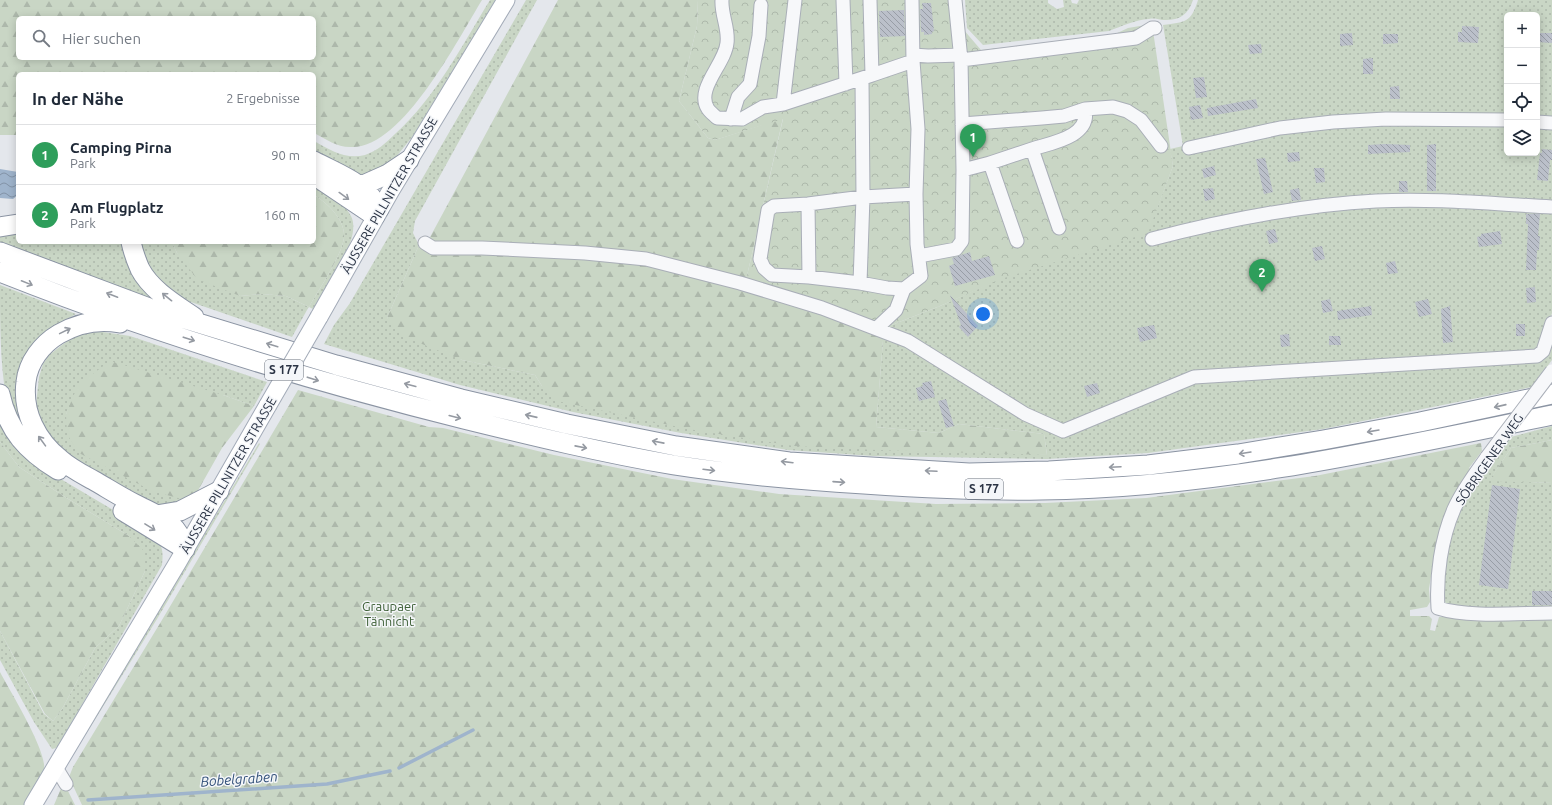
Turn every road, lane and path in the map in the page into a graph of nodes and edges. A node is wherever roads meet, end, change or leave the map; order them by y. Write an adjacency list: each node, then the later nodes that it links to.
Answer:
1 (506, 0): 24 (main road, ÄUSSERE PILLNITZER STRASSE)
2 (722, 0): 16 (street)
3 (795, 0): 14 (street)
4 (843, 0): 13 (street)
5 (870, 0): 12 (street)
6 (912, 0): 10 (street)
7 (955, 0): 11 (street)
8 (761, 5): 16 (street)
9 (1155, 28): 11 (street)
10 (913, 58): 11 (street); 12 (street); 30 (street)
11 (961, 58): 20 (street)
12 (867, 77): 13 (street); 31 (street)
13 (846, 84): 14 (street)
14 (783, 104): 16 (street)
15 (1085, 109): 20 (street); 21 (street); 23 (street)
16 (731, 118)
17 (1504, 120): 22 (street)
18 (1540, 122): 19 (street)
19 (1552, 123)
20 (962, 124): 27 (street)
21 (1161, 146)
22 (1189, 148)
23 (1032, 149): 26 (street); 37 (street)
24 (408, 160): 29 (highway); 34 (main road, ÄUSSERE PILLNITZER STRASSE)
25 (316, 162): 29 (highway)
26 (990, 163): 27 (street); 39 (street)
27 (963, 170): 43 (street)
28 (316, 176): 34 (highway, one-way to 34)
29 (361, 186): 34 (highway)
30 (916, 194): 31 (street); 43 (street)
31 (863, 198): 32 (street); 46 (street)
32 (808, 204): 45 (street); 45 (street)
33 (1552, 207): 38 (street)
34 (377, 212): 56 (main road, ÄUSSERE PILLNITZER STRASSE, bridge)
35 (16, 224): 36 (highway)
36 (0, 227)
37 (1059, 228)
38 (1152, 239)
39 (1017, 241)
40 (425, 243): 48 (street)
41 (131, 244): 50 (highway, one-way to 41)
42 (0, 252): 50 (highway, S 177, one-way to 42)
43 (919, 256): 47 (street)
44 (0, 272): 51 (highway, S 177, one-way to 51)
45 (809, 277): 46 (street)
46 (860, 283): 47 (street)
47 (904, 289): 49 (street)
48 (1552, 323)
49 (879, 326)
50 (210, 327): 54 (highway, S 177, one-way to 50)
51 (152, 328): 55 (highway, S 177, one-way to 55); 57 (highway, one-way to 51)
52 (1552, 371): 59 (street, SÖBRIGENER WEG, bridge)
53 (0, 394): 58 (highway, one-way to 58)
54 (1552, 394)
55 (1552, 415)
56 (219, 491): 57 (highway); 58 (main road, ÄUSSERE PILLNITZER STRASSE)
57 (156, 514): 58 (highway)
58 (185, 549): 60 (main road, ÄUSSERE PILLNITZER STRASSE)
59 (1552, 613)
60 (55, 766): 61 (street); 62 (main road, ÄUSSERE PILLNITZER STRASSE)
61 (66, 784)
62 (33, 805)

